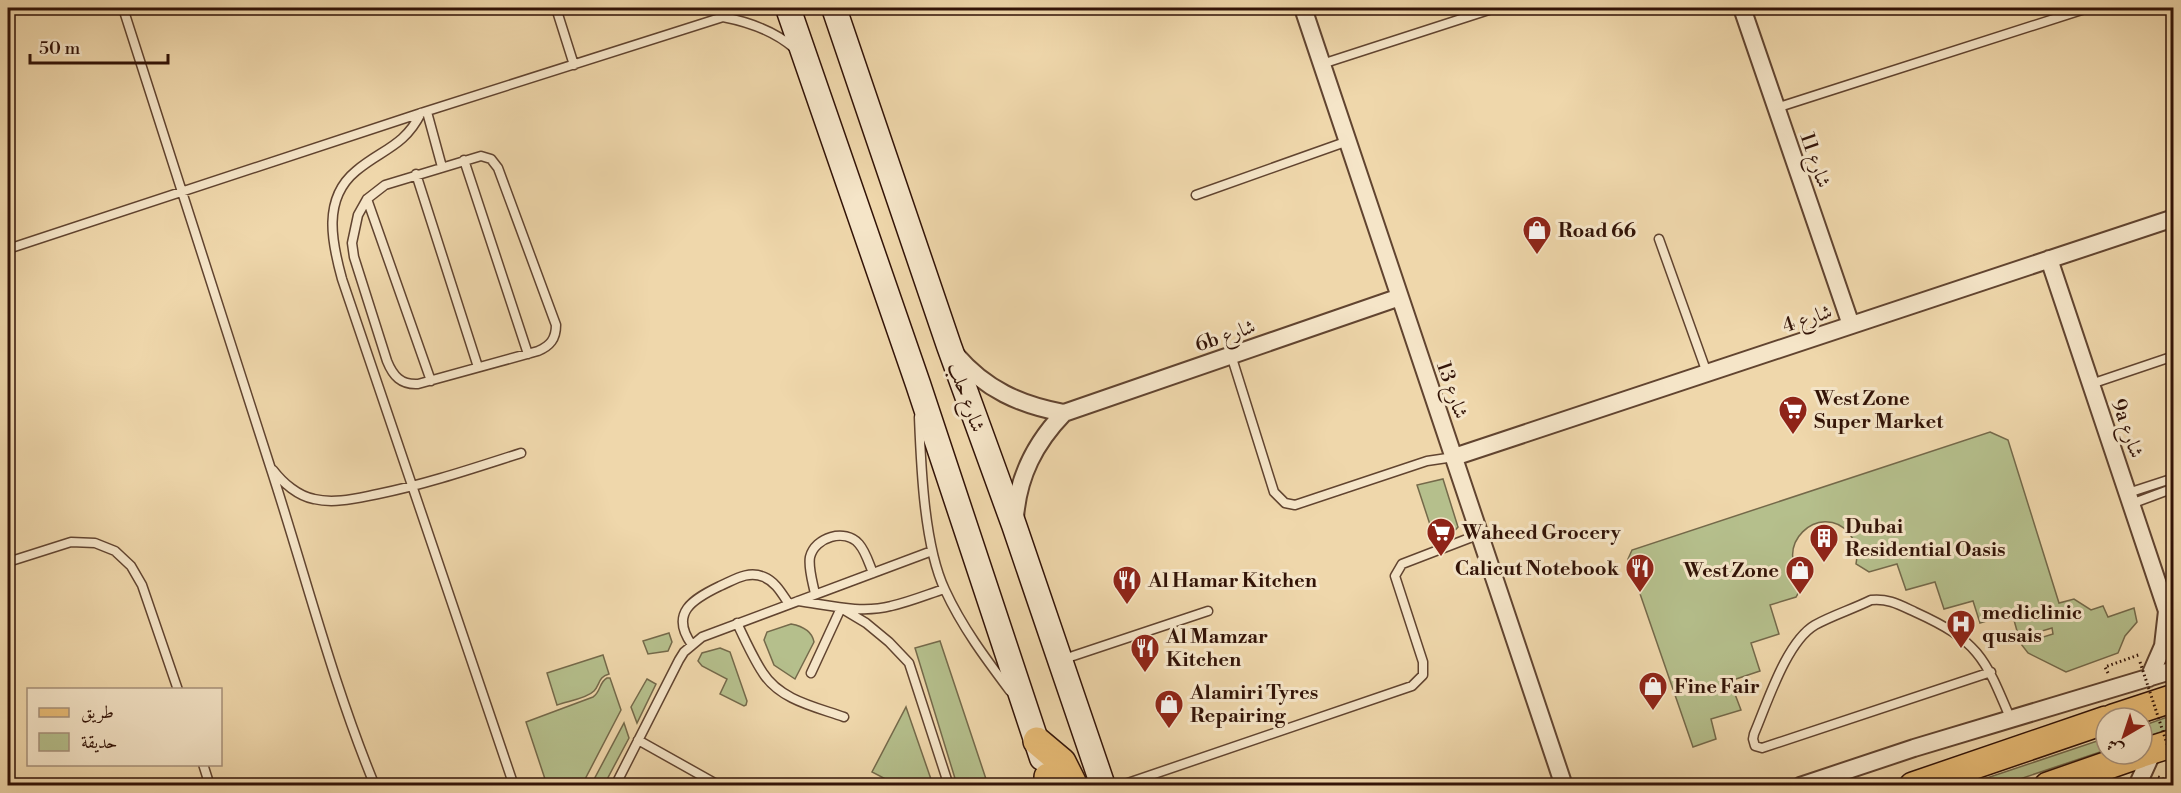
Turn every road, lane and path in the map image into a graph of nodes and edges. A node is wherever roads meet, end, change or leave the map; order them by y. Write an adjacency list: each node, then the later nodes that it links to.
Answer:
1 (123, 8): 20 (lane)
2 (556, 8): 13 (lane)
3 (732, 8): 10 (lane)
4 (788, 8): 11 (street)
5 (834, 8): 29 (street, شارع حلب)
6 (1303, 8): 12 (street, شارع 13)
7 (1495, 8): 12 (lane)
8 (1742, 8): 14 (street, شارع 11)
9 (2088, 8): 14 (lane)
10 (723, 17): 11 (lane); 13 (lane)
11 (804, 57): 36 (street)
12 (1322, 64): 16 (street, شارع 13)
13 (574, 65): 15 (lane)
14 (1776, 108): 28 (street, شارع 11)
15 (424, 112): 18 (lane); 20 (lane); 43 (lane)
16 (1348, 141): 21 (lane); 27 (street, شارع 13)
17 (464, 160): 18 (lane); 30 (lane); 30 (lane)
18 (442, 167): 19 (lane)
19 (416, 174): 22 (lane); 33 (lane)
20 (181, 193): 25 (lane); 41 (lane)
21 (1196, 195)
22 (367, 199): 35 (lane); 35 (lane)
23 (2174, 218): 26 (street, شارع 4)
24 (1659, 239): 34 (lane)
25 (8, 249)
26 (2049, 259): 28 (street, شارع 4); 37 (street, 9a شارع)
27 (1400, 297): 31 (street, 6b شارع); 40 (street, شارع 13)
28 (1851, 325): 34 (street, شارع 4)
29 (949, 346): 38 (street, 6b شارع); 46 (street, شارع حلب)
30 (528, 354): 33 (lane)
31 (1231, 355): 38 (street, 6b شارع); 40 (lane)
32 (2174, 356): 37 (lane)
33 (478, 368): 35 (lane)
34 (1707, 373): 40 (street, شارع 4)
35 (431, 381)
36 (918, 384): 48 (lane); 68 (street)
37 (2091, 384): 45 (street, 9a شارع)
38 (1064, 412): 46 (street, 6b شارع)
39 (521, 453): 43 (lane)
40 (1454, 458): 47 (street, شارع 13)
41 (271, 468): 43 (lane); 80 (lane)
42 (2174, 478): 45 (lane)
43 (412, 487): 81 (lane)
44 (2174, 488): 45 (lane)
45 (2129, 498): 56 (street, 9a شارع)
46 (1014, 525): 59 (street, شارع حلب)
47 (1480, 534): 76 (street, شارع 13); 87 (lane)
48 (932, 551): 50 (lane); 51 (lane)
49 (8, 562): 65 (lane)
50 (873, 573): 52 (lane); 52 (lane)
51 (944, 589): 54 (lane); 68 (lane)
52 (815, 594): 53 (lane)
53 (793, 602): 54 (lane); 57 (lane); 58 (lane)
54 (841, 608): 63 (lane); 84 (lane)
55 (1208, 611): 59 (lane)
56 (2170, 615): 64 (street, 9a شارع)
57 (737, 623): 58 (lane); 69 (lane)
58 (692, 645): 72 (lane)
59 (1061, 660): 86 (street, شارع حلب)
60 (2140, 662): 74 (path, bridge)
61 (2174, 670): 64 (street)
62 (1991, 672): 62 (lane); 70 (lane)
63 (812, 673)
64 (2149, 678): 70 (street)
65 (177, 688)
66 (2174, 698): 67 (main road)
67 (2150, 706)
68 (1029, 715): 73 (street)
69 (844, 717)
70 (2011, 720): 88 (street)
71 (2094, 724): 89 (main road)
72 (638, 740): 82 (lane); 83 (lane)
73 (1037, 741): 77 (street); 85 (main road)
74 (2157, 753): 78 (main road); 90 (street)
75 (203, 766): 79 (lane)
76 (1561, 778)
77 (1048, 783)
78 (2058, 784)
79 (210, 786)
80 (375, 786)
81 (514, 786)
82 (615, 786)
83 (720, 786)
84 (950, 786)
85 (1074, 786)
86 (1103, 786)
87 (1119, 786)
88 (1800, 786)
89 (1913, 786)
90 (2137, 786)

